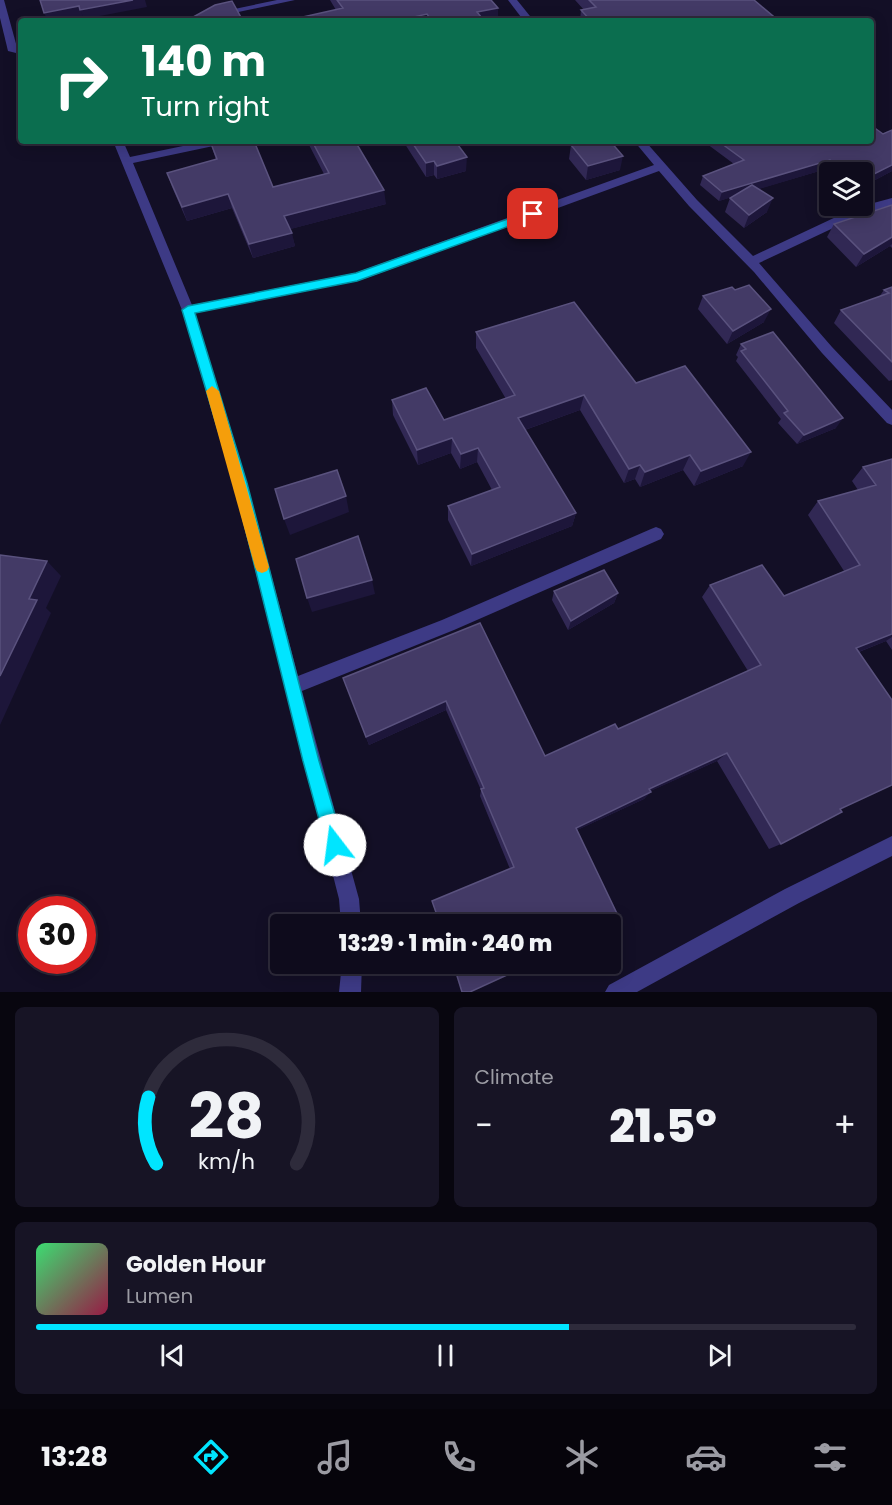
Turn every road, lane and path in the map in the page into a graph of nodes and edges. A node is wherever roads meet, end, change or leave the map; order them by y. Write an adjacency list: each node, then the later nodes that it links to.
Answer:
1 (0, 0): 6 (street)
2 (291, 0): 4 (street)
3 (512, 0): 5 (street)
4 (198, 18)
5 (527, 18)
6 (17, 51): 7 (street)
7 (0, 54)
8 (119, 144): 11 (street)
9 (209, 144): 11 (street)
10 (642, 144): 12 (street)
11 (126, 162): 15 (street)
12 (661, 166): 14 (street); 15 (street)
13 (892, 202): 14 (street)
14 (752, 262): 16 (street)
15 (188, 310): 18 (street)
16 (892, 419)
17 (656, 534): 18 (street)
18 (294, 686): 20 (street)
19 (892, 846): 23 (street)
20 (351, 914)
21 (351, 974): 22 (street)
22 (350, 992)
23 (616, 992)

